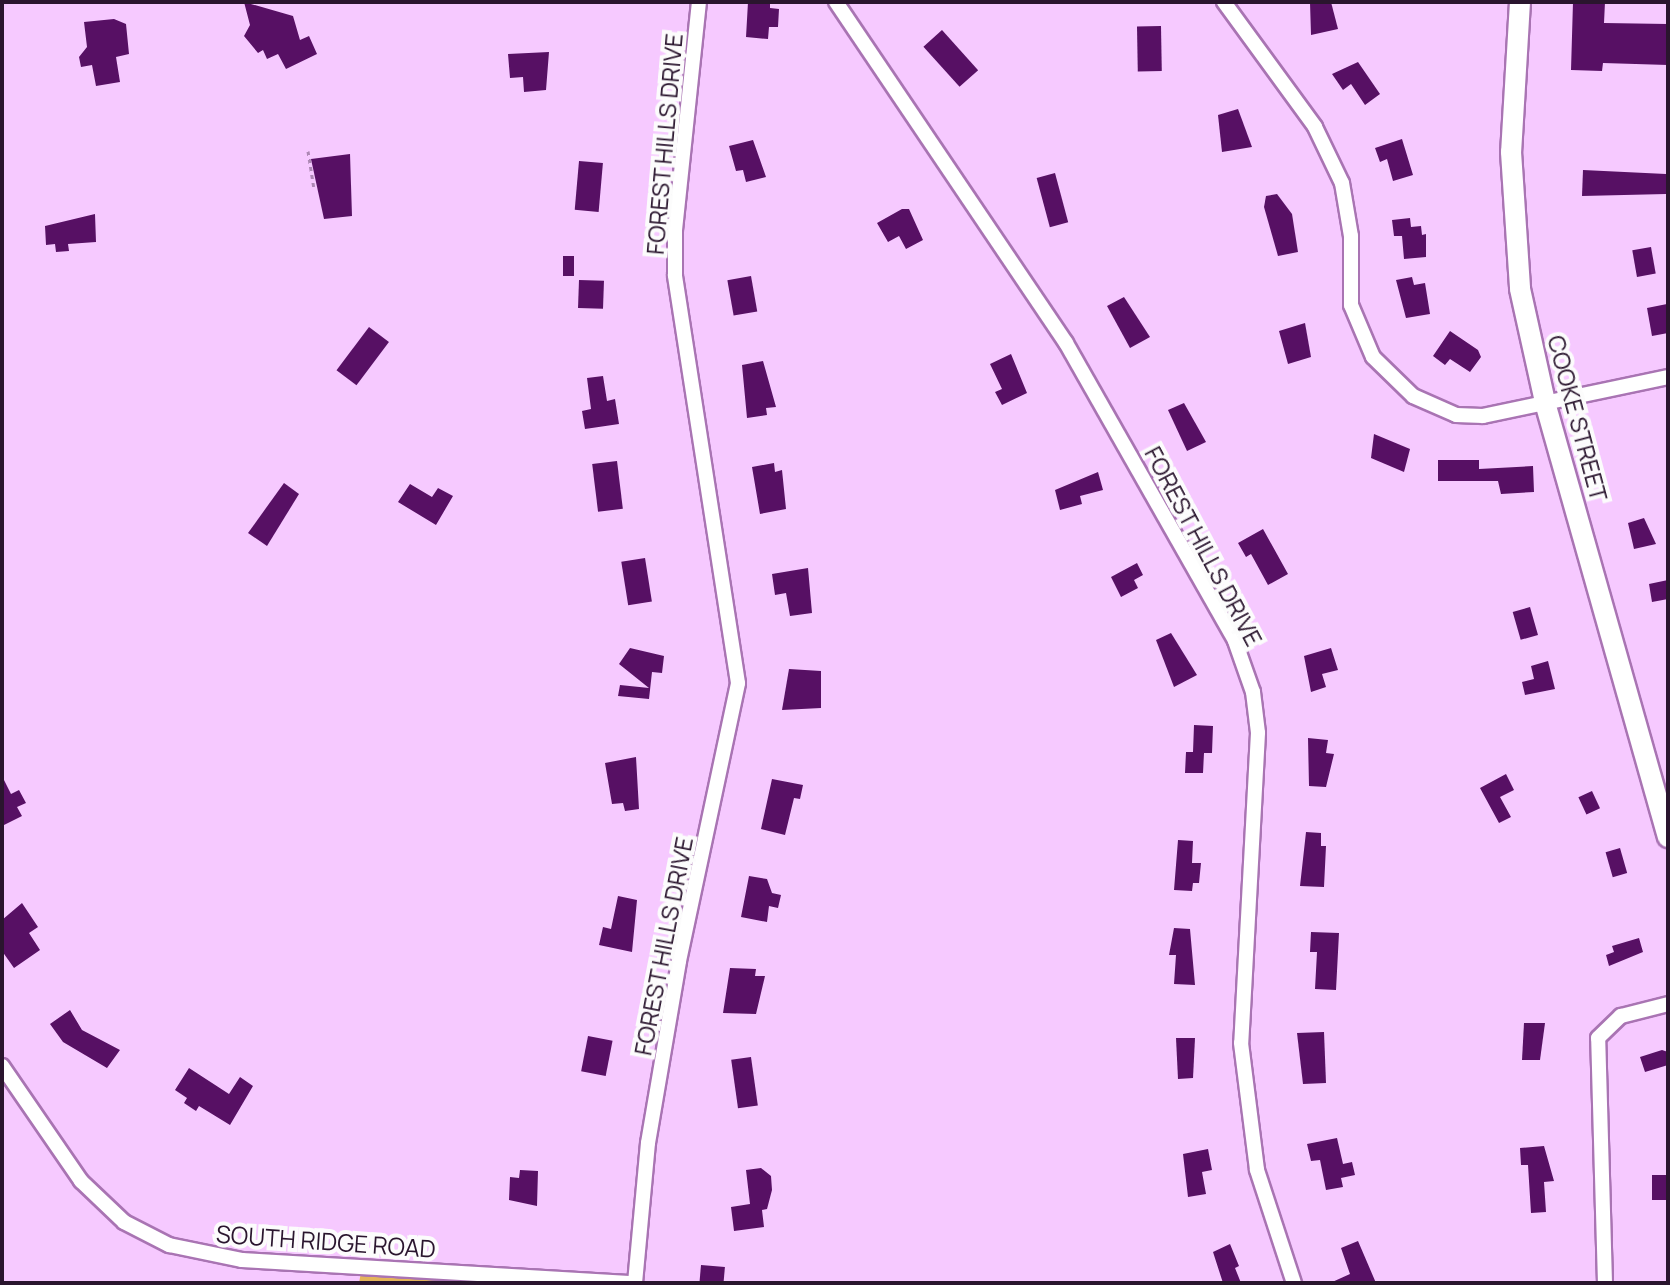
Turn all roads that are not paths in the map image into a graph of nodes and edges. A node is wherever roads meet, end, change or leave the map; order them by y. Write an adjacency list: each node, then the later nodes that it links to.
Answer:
1 (699, 2): 10 (street, FOREST HILLS DRIVE)
2 (836, 2): 11 (street, FOREST HILLS DRIVE)
3 (1224, 2): 6 (street)
4 (1520, 2): 6 (main road, COOKE STREET)
5 (1668, 377): 6 (street)
6 (1546, 406): 7 (main road, COOKE STREET)
7 (1668, 837)
8 (1668, 1004): 12 (street)
9 (2, 1066): 10 (street, SOUTH RIDGE ROAD)
10 (634, 1283)
11 (1294, 1283)
12 (1605, 1283)

